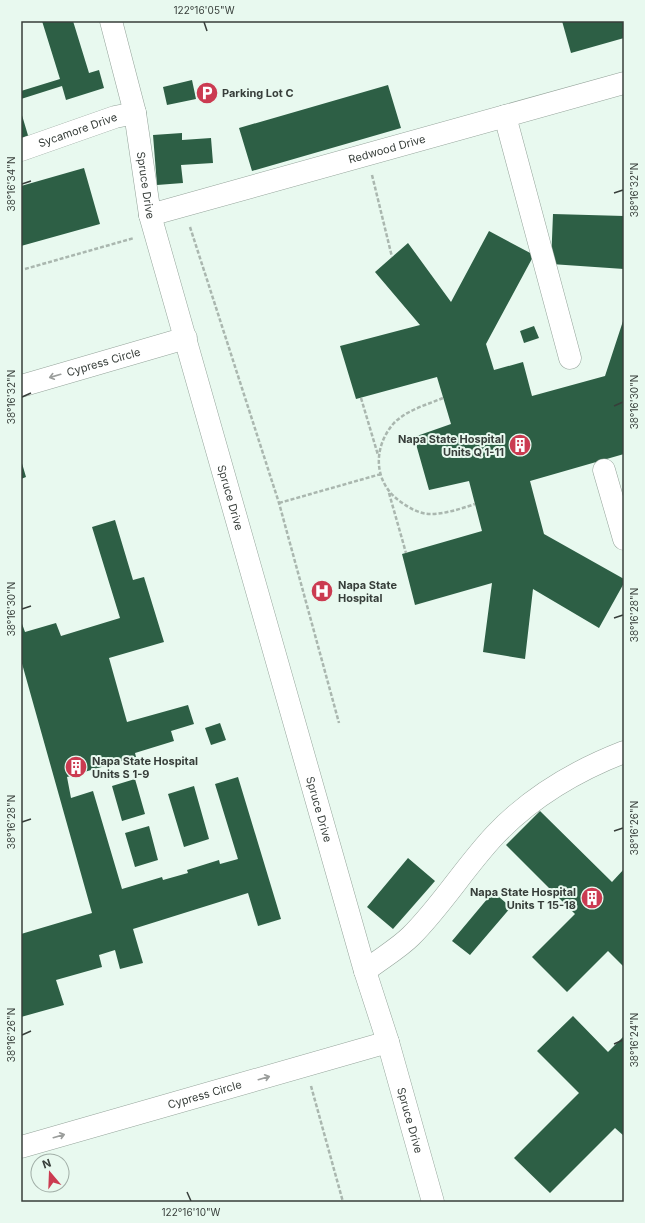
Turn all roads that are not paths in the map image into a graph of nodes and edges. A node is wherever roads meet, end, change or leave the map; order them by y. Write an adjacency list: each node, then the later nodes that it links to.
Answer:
1 (112, 21): 3 (street, Spruce Drive)
2 (624, 83): 4 (street, Redwood Drive)
3 (135, 113): 5 (street, Sycamore Drive); 6 (street, Spruce Drive)
4 (504, 116): 6 (street, Redwood Drive); 8 (street)
5 (21, 150)
6 (153, 223): 7 (street, Spruce Drive)
7 (186, 338): 9 (street, Cypress Circle, one-way to 9); 13 (street, Spruce Drive)
8 (570, 358)
9 (21, 386)
10 (604, 470): 11 (street)
11 (624, 539)
12 (624, 752): 13 (street)
13 (365, 970): 14 (street, Spruce Drive)
14 (388, 1042): 15 (street, Cypress Circle, one-way to 14); 16 (street, Spruce Drive)
15 (21, 1146)
16 (434, 1202)

